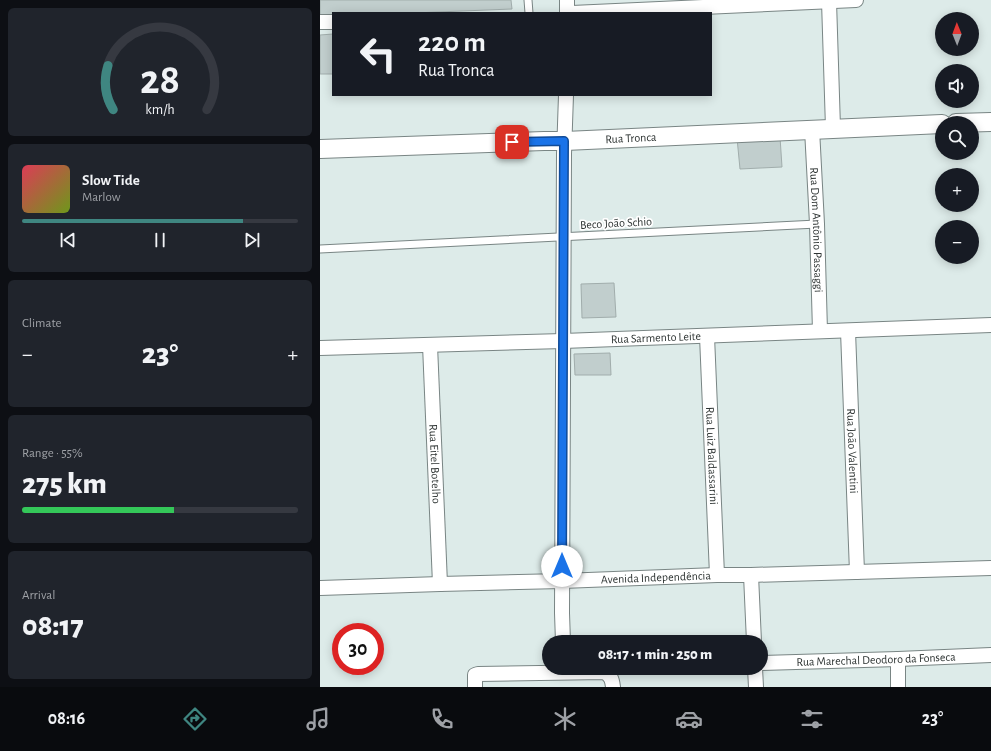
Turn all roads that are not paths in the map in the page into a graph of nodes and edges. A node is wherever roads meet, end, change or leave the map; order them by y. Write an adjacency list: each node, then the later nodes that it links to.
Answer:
1 (528, 0): 5 (lane)
2 (567, 0): 6 (street)
3 (856, 0): 4 (street)
4 (829, 1): 7 (street); 14 (street)
5 (529, 12)
6 (567, 12)
7 (593, 12)
8 (320, 22): 9 (street)
9 (332, 22)
10 (566, 96): 16 (street)
11 (979, 122): 12 (street)
12 (991, 122)
13 (935, 124): 14 (street, Rua Tronca)
14 (833, 128): 15 (street, Rua Tronca)
15 (812, 129): 16 (street, Rua Tronca); 18 (street, Rua Dom Antônio Passaggi)
16 (564, 141): 17 (street, Rua Tronca); 19 (street)
17 (320, 149)
18 (817, 224): 19 (lane, Beco João Schio); 23 (street, Rua Dom Antônio Passaggi)
19 (564, 237): 20 (lane, Beco João Schio); 25 (street)
20 (320, 249)
21 (991, 326): 22 (street, Rua Sarmento Leite)
22 (848, 331): 23 (street, Rua Sarmento Leite); 29 (street, Rua João Valentini)
23 (820, 332): 24 (street, Rua Sarmento Leite)
24 (708, 336): 25 (street, Rua Sarmento Leite); 30 (street, Rua Luiz Baldassarini)
25 (563, 341): 26 (street, Rua Sarmento Leite); 32 (street)
26 (430, 345): 27 (street, Rua Sarmento Leite); 33 (street, Rua Eitel Botelho)
27 (320, 348)
28 (991, 568): 29 (street, Avenida Independência)
29 (857, 572): 31 (street, Avenida Independência)
30 (717, 575): 31 (street, Avenida Independência); 32 (street, Avenida Independência)
31 (751, 575): 36 (street)
32 (562, 582): 33 (street, Avenida Independência); 35 (street)
33 (440, 584): 34 (street, Avenida Independência)
34 (320, 588)
35 (563, 635)
36 (754, 635)
37 (991, 655): 38 (street, Rua Marechal Deodoro da Fonseca)
38 (898, 659): 39 (street, Rua Marechal Deodoro da Fonseca); 44 (street)
39 (768, 663)
40 (542, 671): 42 (street)
41 (755, 675): 43 (street)
42 (475, 682)
43 (756, 687)
44 (898, 687)

